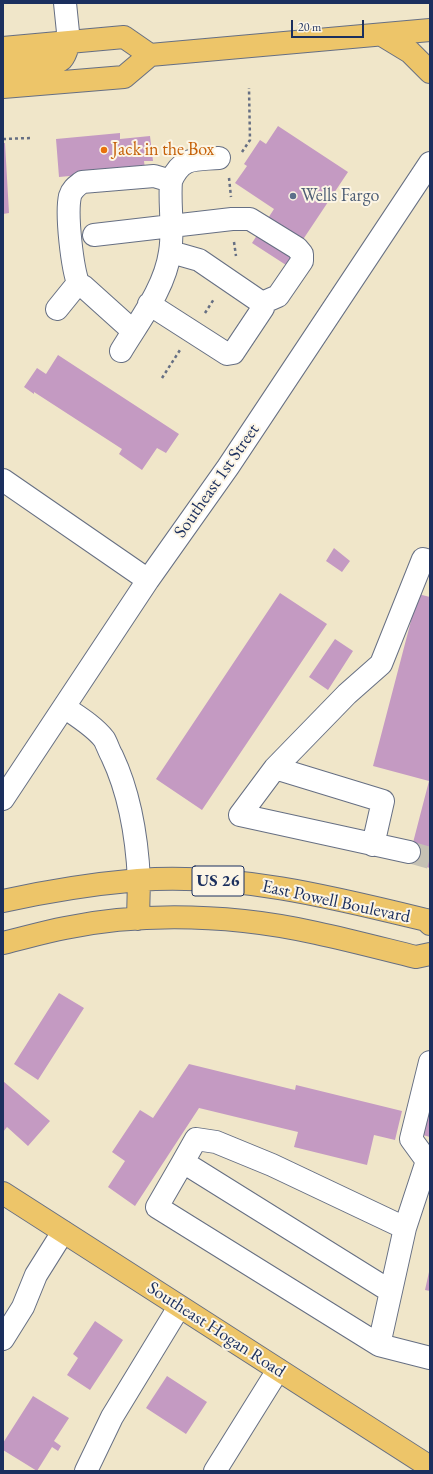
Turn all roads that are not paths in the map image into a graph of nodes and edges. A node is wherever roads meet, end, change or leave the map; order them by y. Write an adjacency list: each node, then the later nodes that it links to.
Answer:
1 (65, 3): 4 (street)
2 (430, 30): 3 (main road)
3 (382, 35): 6 (main road); 8 (main road)
4 (69, 42): 5 (main road); 6 (main road); 7 (main road)
5 (3, 48)
6 (150, 55): 9 (main road)
7 (3, 69)
8 (430, 72)
9 (3, 87)
10 (219, 158): 12 (street)
11 (430, 163): 24 (street, Southeast 1st Street)
12 (171, 181): 13 (street); 16 (street)
13 (170, 227): 14 (street); 15 (street); 17 (street)
14 (94, 235)
15 (171, 252): 17 (street); 18 (street)
16 (79, 286): 19 (street); 20 (street)
17 (262, 303): 18 (street)
18 (149, 304): 20 (street)
19 (57, 309)
20 (133, 331): 21 (street)
21 (121, 351)
22 (3, 480): 24 (street)
23 (430, 561): 26 (street)
24 (148, 580): 25 (street, Southeast 1st Street)
25 (64, 707): 27 (street, Southeast 1st Street); 30 (street)
26 (276, 768): 28 (street); 28 (street)
27 (3, 799)
28 (373, 845): 29 (street)
29 (409, 852)
30 (139, 880): 31 (main road, East Powell Boulevard / US 26); 32 (main road); 33 (main road, East Powell Boulevard / US 26)
31 (3, 901)
32 (138, 919): 34 (main road, East Powell Boulevard / US 26); 35 (main road, East Powell Boulevard / US 26)
33 (430, 924)
34 (3, 943)
35 (430, 954)
36 (430, 1062): 39 (street)
37 (183, 1162): 39 (street); 41 (street); 44 (street)
38 (3, 1193): 40 (main road, Southeast Hogan Road)
39 (405, 1228): 41 (street)
40 (63, 1232): 42 (main road, Southeast Hogan Road); 43 (street)
41 (390, 1292): 44 (street)
42 (179, 1307): 46 (main road, Southeast Hogan Road); 48 (street)
43 (3, 1339)
44 (379, 1345): 45 (street)
45 (430, 1358)
46 (278, 1370): 47 (main road, Southeast Hogan Road); 49 (street)
47 (430, 1467)
48 (86, 1471)
49 (215, 1471)

